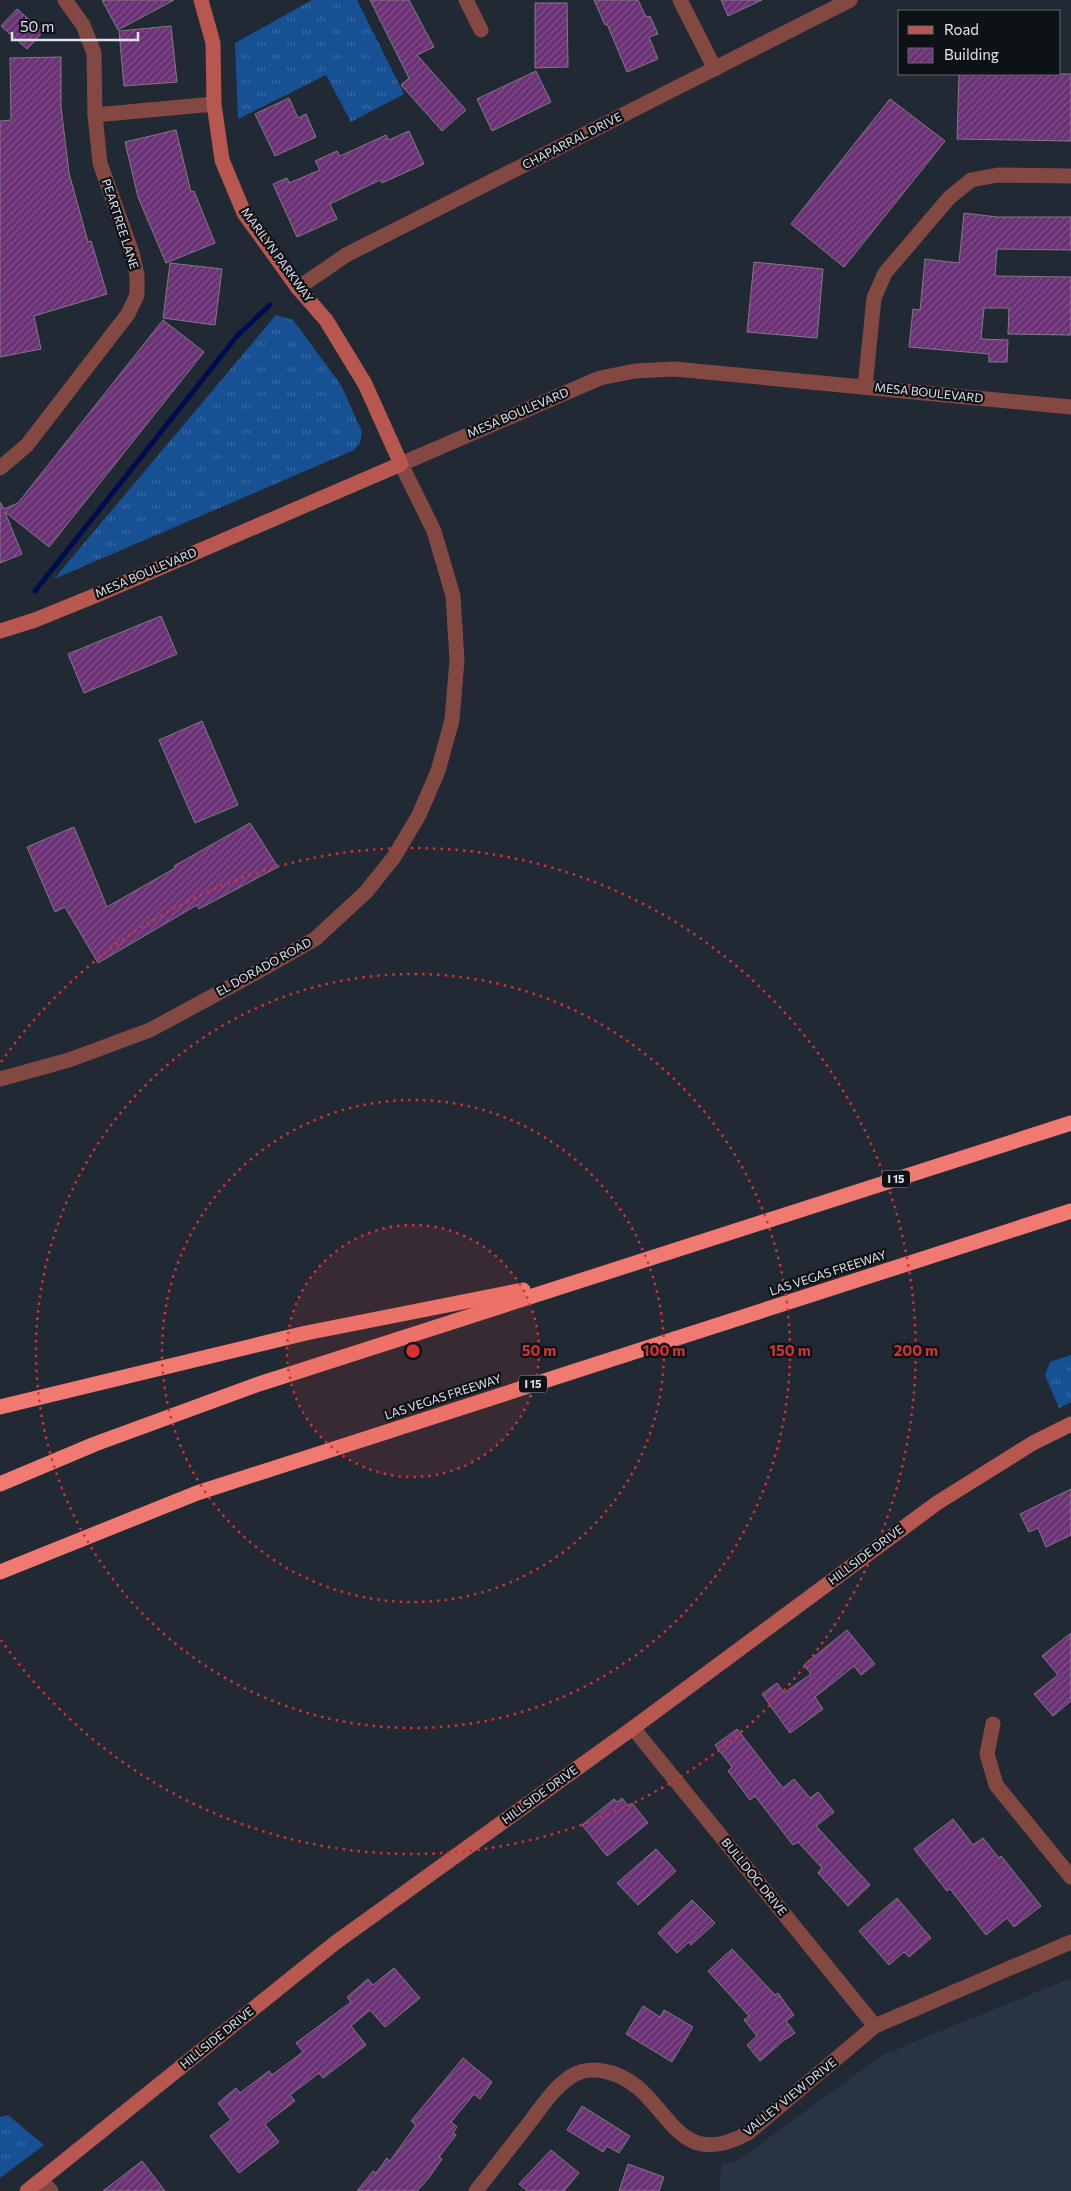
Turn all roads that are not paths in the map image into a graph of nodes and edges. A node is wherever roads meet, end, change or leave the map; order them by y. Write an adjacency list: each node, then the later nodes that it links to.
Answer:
1 (65, 0): 9 (street, PEARTREE LANE)
2 (201, 0): 8 (main road, MARILYN PARKWAY)
3 (466, 0): 6 (street)
4 (680, 0): 7 (street)
5 (850, 0): 7 (street, CHAPARRAL DRIVE)
6 (481, 30)
7 (715, 69): 11 (street, CHAPARRAL DRIVE)
8 (214, 104): 9 (street); 11 (main road, MARILYN PARKWAY)
9 (95, 115): 15 (street, PEARTREE LANE)
10 (1071, 176): 12 (street)
11 (298, 288): 14 (main road, MARILYN PARKWAY)
12 (865, 386): 13 (street, MESA BOULEVARD); 14 (street, MESA BOULEVARD)
13 (1071, 407)
14 (401, 464): 16 (main road, MESA BOULEVARD); 17 (street, EL DORADO ROAD)
15 (0, 468)
16 (0, 631)
17 (0, 1079)
18 (1071, 1123): 20 (highway, I 15)
19 (1071, 1211): 24 (highway, LAS VEGAS FREEWAY / I 15)
20 (592, 1276): 21 (highway); 23 (highway, I 15)
21 (0, 1407)
22 (1071, 1424): 26 (main road, HILLSIDE DRIVE)
23 (0, 1484)
24 (0, 1572)
25 (993, 1724): 27 (street)
26 (633, 1728): 29 (street, BULLDOG DRIVE); 30 (main road, HILLSIDE DRIVE)
27 (1071, 1877)
28 (1071, 1942): 29 (street, VALLEY VIEW DRIVE)
29 (875, 2026): 32 (street, VALLEY VIEW DRIVE)
30 (46, 2186): 31 (main road, HILLSIDE DRIVE)
31 (27, 2191)
32 (476, 2191)

